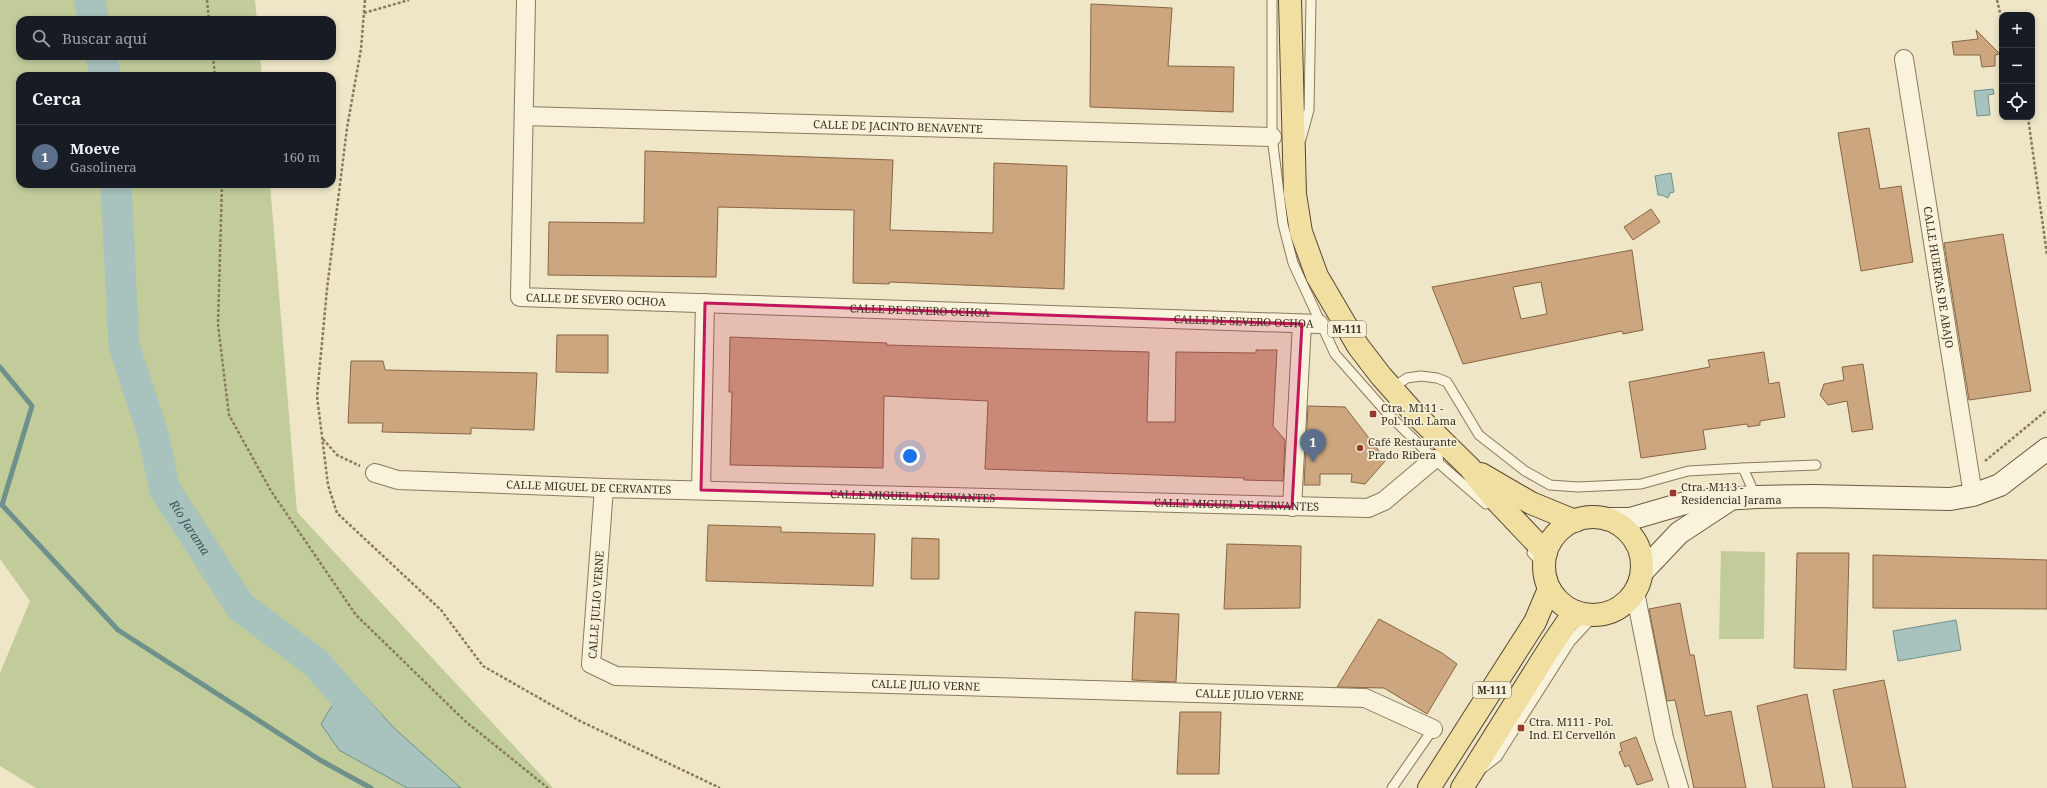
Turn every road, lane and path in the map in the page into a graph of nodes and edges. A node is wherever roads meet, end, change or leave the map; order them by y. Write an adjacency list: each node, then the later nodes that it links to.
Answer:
1 (207, 0): 11 (path)
2 (365, 0): 10 (path)
3 (409, 0): 10 (path)
4 (526, 0): 15 (street)
5 (1272, 0): 17 (lane)
6 (1290, 0): 18 (main road, M-111)
7 (1311, 0): 18 (lane)
8 (1997, 0): 9 (path)
9 (2000, 12)
10 (364, 13): 26 (path)
11 (209, 16)
12 (1904, 59): 33 (street, CALLE HUERTAS DE ABAJO)
13 (213, 60): 14 (path)
14 (215, 72)
15 (524, 116): 17 (street, CALLE DE JACINTO BENAVENTE); 21 (street, CALLE DE SEVERO OCHOA)
16 (2028, 120): 20 (path)
17 (1272, 137): 23 (lane)
18 (1293, 155): 24 (main road, M-111)
19 (222, 188): 49 (path)
20 (2047, 255)
21 (705, 303): 22 (street, CALLE DE SEVERO OCHOA); 35 (street)
22 (1302, 324): 23 (street, CALLE DE SEVERO OCHOA); 39 (street)
23 (1320, 324): 28 (lane)
24 (1392, 388): 30 (main road, M-111); 31 (lane)
25 (2047, 410): 33 (path)
26 (322, 438): 32 (path); 50 (path)
27 (2047, 449): 36 (street)
28 (1434, 459): 39 (street, CALLE MIGUEL DE CERVANTES); 42 (lane)
29 (1816, 465): 31 (lane)
30 (1470, 468): 41 (main road, M-111); 42 (main road, M-111)
31 (1743, 468): 37 (lane)
32 (375, 474): 34 (street, CALLE MIGUEL DE CERVANTES)
33 (1969, 474): 36 (street, CALLE HUERTAS DE ABAJO)
34 (604, 488): 35 (street, CALLE MIGUEL DE CERVANTES); 47 (street, CALLE JULIO VERNE)
35 (701, 490): 39 (street, CALLE MIGUEL DE CERVANTES)
36 (1973, 495): 37 (street)
37 (1756, 497): 38 (street)
38 (1729, 500): 40 (street); 43 (street)
39 (1292, 507)
40 (1607, 519): 41 (main road, M-111); 43 (main road, M-111)
41 (1574, 521): 42 (main road, M-111)
42 (1535, 552): 44 (main road)
43 (1643, 570): 45 (main road, M-111)
44 (1549, 589): 46 (main road); 52 (main road, M-111)
45 (1635, 592): 46 (main road, M-111); 53 (street)
46 (1587, 615): 48 (main road, M-111)
47 (1433, 729): 51 (lane)
48 (1464, 785)
49 (548, 788)
50 (720, 788)
51 (1392, 788)
52 (1430, 788)
53 (1679, 788)

